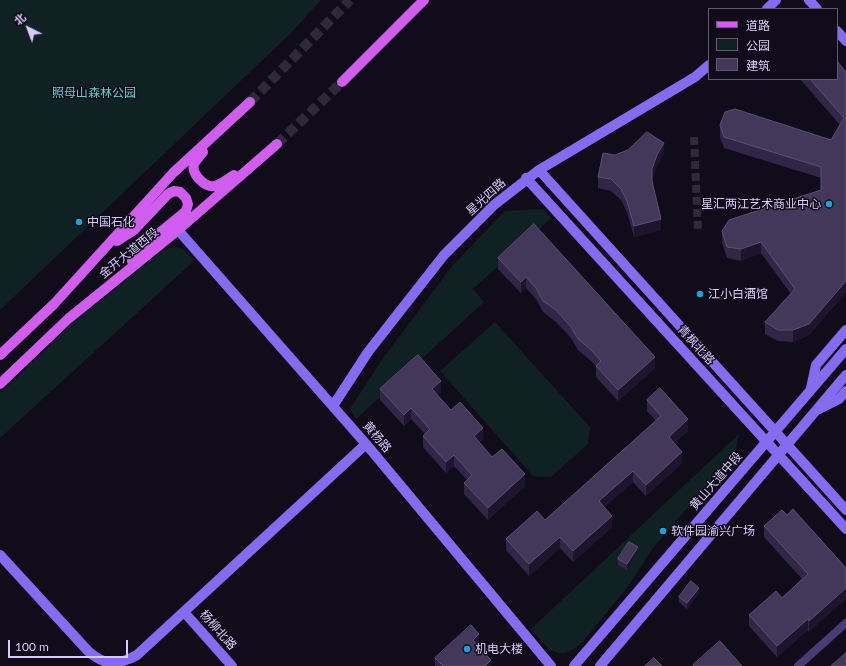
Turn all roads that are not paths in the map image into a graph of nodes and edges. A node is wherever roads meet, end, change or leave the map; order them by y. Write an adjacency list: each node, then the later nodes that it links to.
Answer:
1 (424, 0): 9 (main road)
2 (776, 0): 4 (street)
3 (809, 0): 5 (street)
4 (768, 8)
5 (816, 8)
6 (838, 32): 7 (street)
7 (846, 41)
8 (708, 66): 14 (street, 星光四路)
9 (342, 82)
10 (250, 102): 11 (main road, 金开大道西段)
11 (219, 131): 13 (main road); 17 (main road, 金开大道西段)
12 (277, 144): 13 (main road, 金开大道西段)
13 (254, 164): 16 (main road, 金开大道西段)
14 (539, 170): 15 (street, 星光四路); 28 (street, 青枫北路)
15 (526, 178): 26 (street, 星光四路); 29 (street, 青枫北路)
16 (178, 230): 18 (main road, 金开大道西段); 26 (street, 黄杨路)
17 (104, 251): 18 (main road); 21 (main road, 金开大道西段)
18 (118, 278): 23 (main road, 金开大道西段)
19 (846, 330): 24 (street)
20 (846, 349): 24 (street, 黄山大道中段)
21 (0, 355)
22 (846, 375): 27 (street)
23 (0, 384)
24 (810, 390): 28 (street, 黄山大道中段)
25 (846, 391): 27 (street)
26 (333, 406): 30 (street, 黄杨路)
27 (815, 411): 31 (street)
28 (775, 433): 29 (street, 黄山大道中段); 31 (street, 青枫北路)
29 (767, 443): 32 (street, 青枫北路); 40 (street, 黄山大道中段)
30 (366, 444): 36 (street); 39 (street, 黄杨路)
31 (787, 445): 32 (street); 33 (street, 青枫北路)
32 (778, 455): 34 (street, 青枫北路); 41 (street)
33 (846, 510)
34 (846, 529)
35 (0, 555): 36 (street)
36 (184, 612): 38 (street, 杨柳北路)
37 (846, 623): 42 (street)
38 (232, 666)
39 (552, 666)
40 (574, 666)
41 (600, 666)
42 (798, 666)

